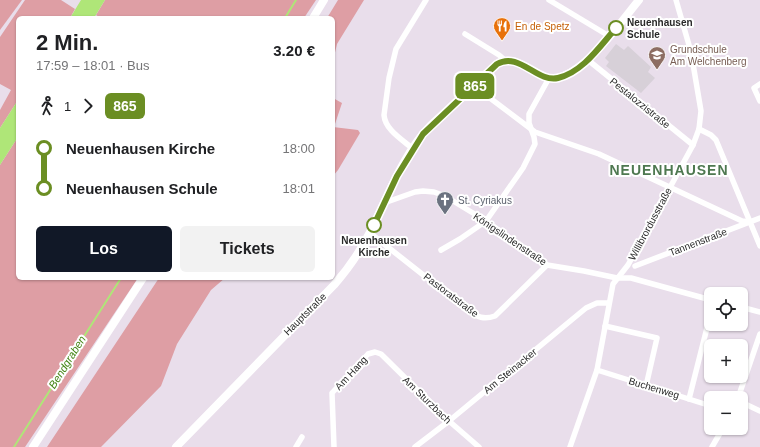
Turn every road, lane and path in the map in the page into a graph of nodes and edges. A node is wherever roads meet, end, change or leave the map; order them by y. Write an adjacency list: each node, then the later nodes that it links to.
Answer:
1 (324, 0): 6 (street)
2 (426, 0): 18 (street)
3 (549, 0): 8 (street)
4 (639, 0): 8 (street)
5 (676, 0): 15 (street, Willibrordusstraße)
6 (314, 16)
7 (465, 34): 10 (street)
8 (609, 36): 9 (street)
9 (588, 60): 11 (street); 17 (street, Pestalozzistraße)
10 (506, 61): 11 (street); 13 (street, Hauptstraße)
11 (548, 78): 16 (street)
12 (760, 84): 14 (street)
13 (474, 86): 16 (street); 18 (street, Hauptstraße)
14 (760, 100)
15 (700, 129): 17 (street, Willibrordusstraße); 23 (street)
16 (531, 130): 19 (street); 22 (street)
17 (693, 145): 19 (street, Willibrordusstraße)
18 (413, 149): 20 (street, Hauptstraße)
19 (670, 187): 23 (street); 29 (street, Willibrordusstraße)
20 (384, 203): 22 (street, Königslindenstraße); 24 (street, Hauptstraße)
21 (760, 218): 23 (street, Tannenstraße)
22 (486, 221): 26 (street); 27 (street, Königslindenstraße)
23 (750, 222): 25 (street); 28 (street, Tannenstraße)
24 (370, 233): 27 (street, Pastoratstraße); 50 (street, Hauptstraße)
25 (760, 246)
26 (441, 250)
27 (547, 265): 29 (street, Königslindenstraße)
28 (635, 266)
29 (617, 278): 31 (street, Königslindenstraße); 32 (street, Willibrordusstraße)
30 (142, 280): 49 (street)
31 (704, 298)
32 (609, 303): 35 (street, Willibrordusstraße); 46 (street, Am Steinacker)
33 (748, 309): 34 (street)
34 (760, 312)
35 (605, 326): 39 (street, Willibrordusstraße); 40 (street)
36 (706, 331): 42 (street)
37 (760, 334): 41 (street)
38 (376, 352): 46 (street, Am Sturzbach); 52 (street, Am Hang)
39 (597, 370): 40 (street, Buchenweg); 55 (street, Willibrordusstraße)
40 (646, 386): 42 (street, Buchenweg)
41 (740, 391)
42 (689, 399): 43 (street, Buchenweg)
43 (704, 404)
44 (748, 405): 45 (street)
45 (760, 411)
46 (448, 421): 53 (street, Am Steinacker); 54 (street, Am Sturzbach)
47 (719, 435): 56 (street)
48 (302, 437): 51 (street)
49 (33, 447)
50 (176, 447)
51 (296, 447)
52 (334, 447)
53 (415, 447)
54 (479, 447)
55 (570, 447)
56 (712, 447)

